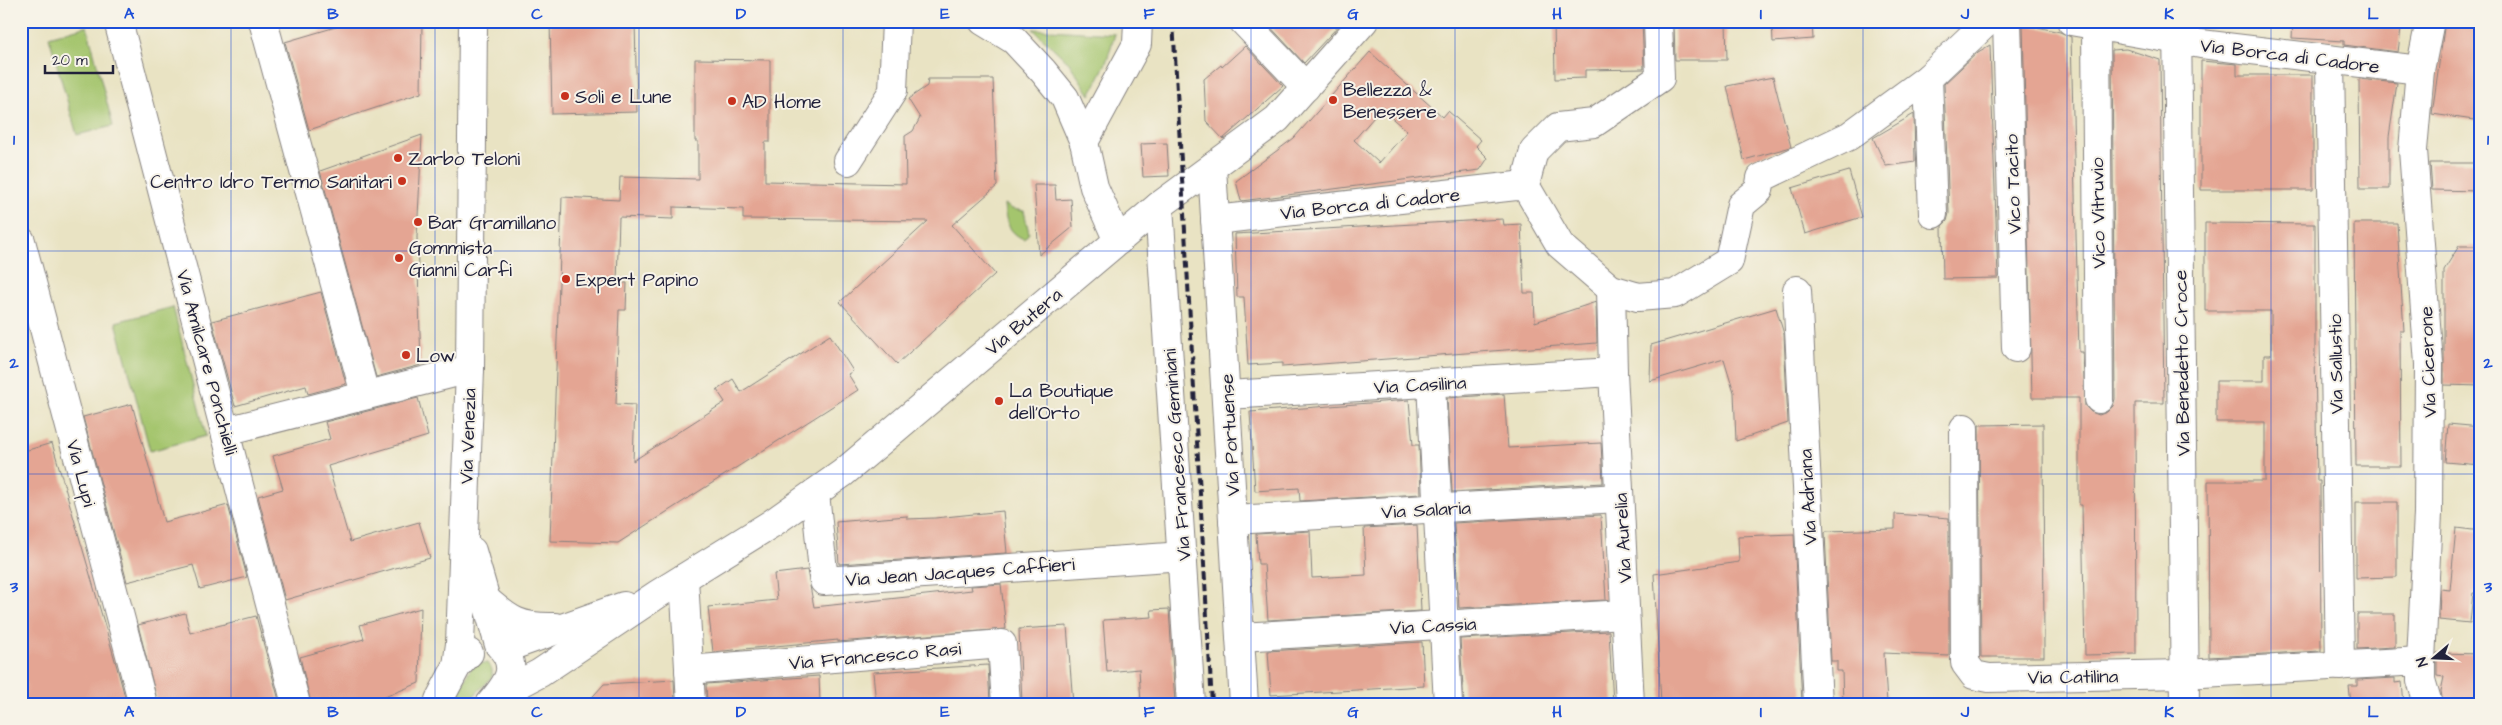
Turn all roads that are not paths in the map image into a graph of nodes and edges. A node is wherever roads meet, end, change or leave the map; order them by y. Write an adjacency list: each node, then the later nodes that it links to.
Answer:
1 (118, 21): 38 (street, Via Amilcare Ponchielli)
2 (263, 21): 34 (street)
3 (473, 21): 31 (street, Via Venezia)
4 (896, 21): 20 (street)
5 (983, 21): 19 (street)
6 (1138, 21): 19 (street)
7 (1243, 21): 18 (street)
8 (1364, 21): 18 (street, Via Butera)
9 (1658, 21): 22 (street)
10 (1988, 21): 17 (street)
11 (2007, 21): 30 (street, Vico Tacito)
12 (2430, 21): 16 (street, Via Cicerone)
13 (2083, 24): 14 (street, Via Borca di Cadore); 36 (street, Vico Vitruvio)
14 (2178, 31): 15 (street, Via Borca di Cadore); 57 (street, Via Benedetto Croce)
15 (2330, 61): 16 (street, Via Borca di Cadore); 55 (street, Via Sallustio)
16 (2420, 70): 53 (street, Via Cicerone)
17 (1928, 78): 24 (street); 28 (street)
18 (1306, 87): 21 (street, Via Butera)
19 (1084, 142): 27 (street)
20 (848, 161)
21 (1212, 167): 23 (street, Via Butera); 25 (street, Via Portuense)
22 (1525, 185): 25 (street, Via Borca di Cadore); 28 (street)
23 (1159, 206): 27 (street, Via Butera); 44 (street, Via Francesco Geminiani)
24 (1933, 214)
25 (1215, 220): 35 (street, Via Portuense)
26 (21, 241): 60 (street, Via Lupi)
27 (1118, 241): 39 (street, Via Butera)
28 (1610, 289): 32 (street, Via Aurelia)
29 (1797, 290): 68 (street, Via Adriana)
30 (2016, 348)
31 (470, 368): 34 (street); 43 (street, Via Venezia)
32 (1613, 372): 33 (street, Via Casilina); 40 (street, Via Aurelia)
33 (1431, 384): 35 (street, Via Casilina); 41 (street)
34 (365, 394): 38 (street)
35 (1227, 395): 42 (street, Via Portuense)
36 (2099, 399)
37 (1964, 428): 57 (street, Via Catilina)
38 (226, 431): 61 (street, Via Amilcare Ponchielli)
39 (815, 493): 44 (street, Via Jean Jacques Caffieri); 45 (street, Via Butera)
40 (1620, 498): 41 (street, Via Salaria); 48 (street, Via Aurelia)
41 (1438, 508): 42 (street, Via Salaria); 49 (street)
42 (1233, 520): 51 (street, Via Portuense)
43 (464, 521): 47 (street); 54 (street, Via Venezia)
44 (1183, 556): 64 (street, Via Francesco Geminiani)
45 (684, 578): 46 (street, Via Butera); 56 (street)
46 (658, 594): 50 (street); 58 (street)
47 (484, 598): 50 (street); 52 (street)
48 (1625, 614): 49 (street, Via Cassia); 67 (street, Via Aurelia)
49 (1444, 625): 51 (street, Via Cassia); 66 (street)
50 (561, 627): 52 (street)
51 (1240, 637): 65 (street, Via Portuense)
52 (501, 647): 54 (street); 58 (street)
53 (2421, 661): 55 (street, Via Catilina); 70 (street, Via Cicerone)
54 (457, 666): 59 (street)
55 (2340, 666): 57 (street, Via Catilina)
56 (689, 670): 62 (street); 63 (street, Via Francesco Rasi)
57 (2184, 674): 69 (street, Via Benedetto Croce)
58 (494, 699)
59 (437, 702)
60 (143, 704)
61 (296, 704)
62 (691, 704)
63 (1006, 704)
64 (1191, 704)
65 (1244, 704)
66 (1448, 704)
67 (1630, 704)
68 (1818, 704)
69 (2185, 704)
70 (2428, 704)

